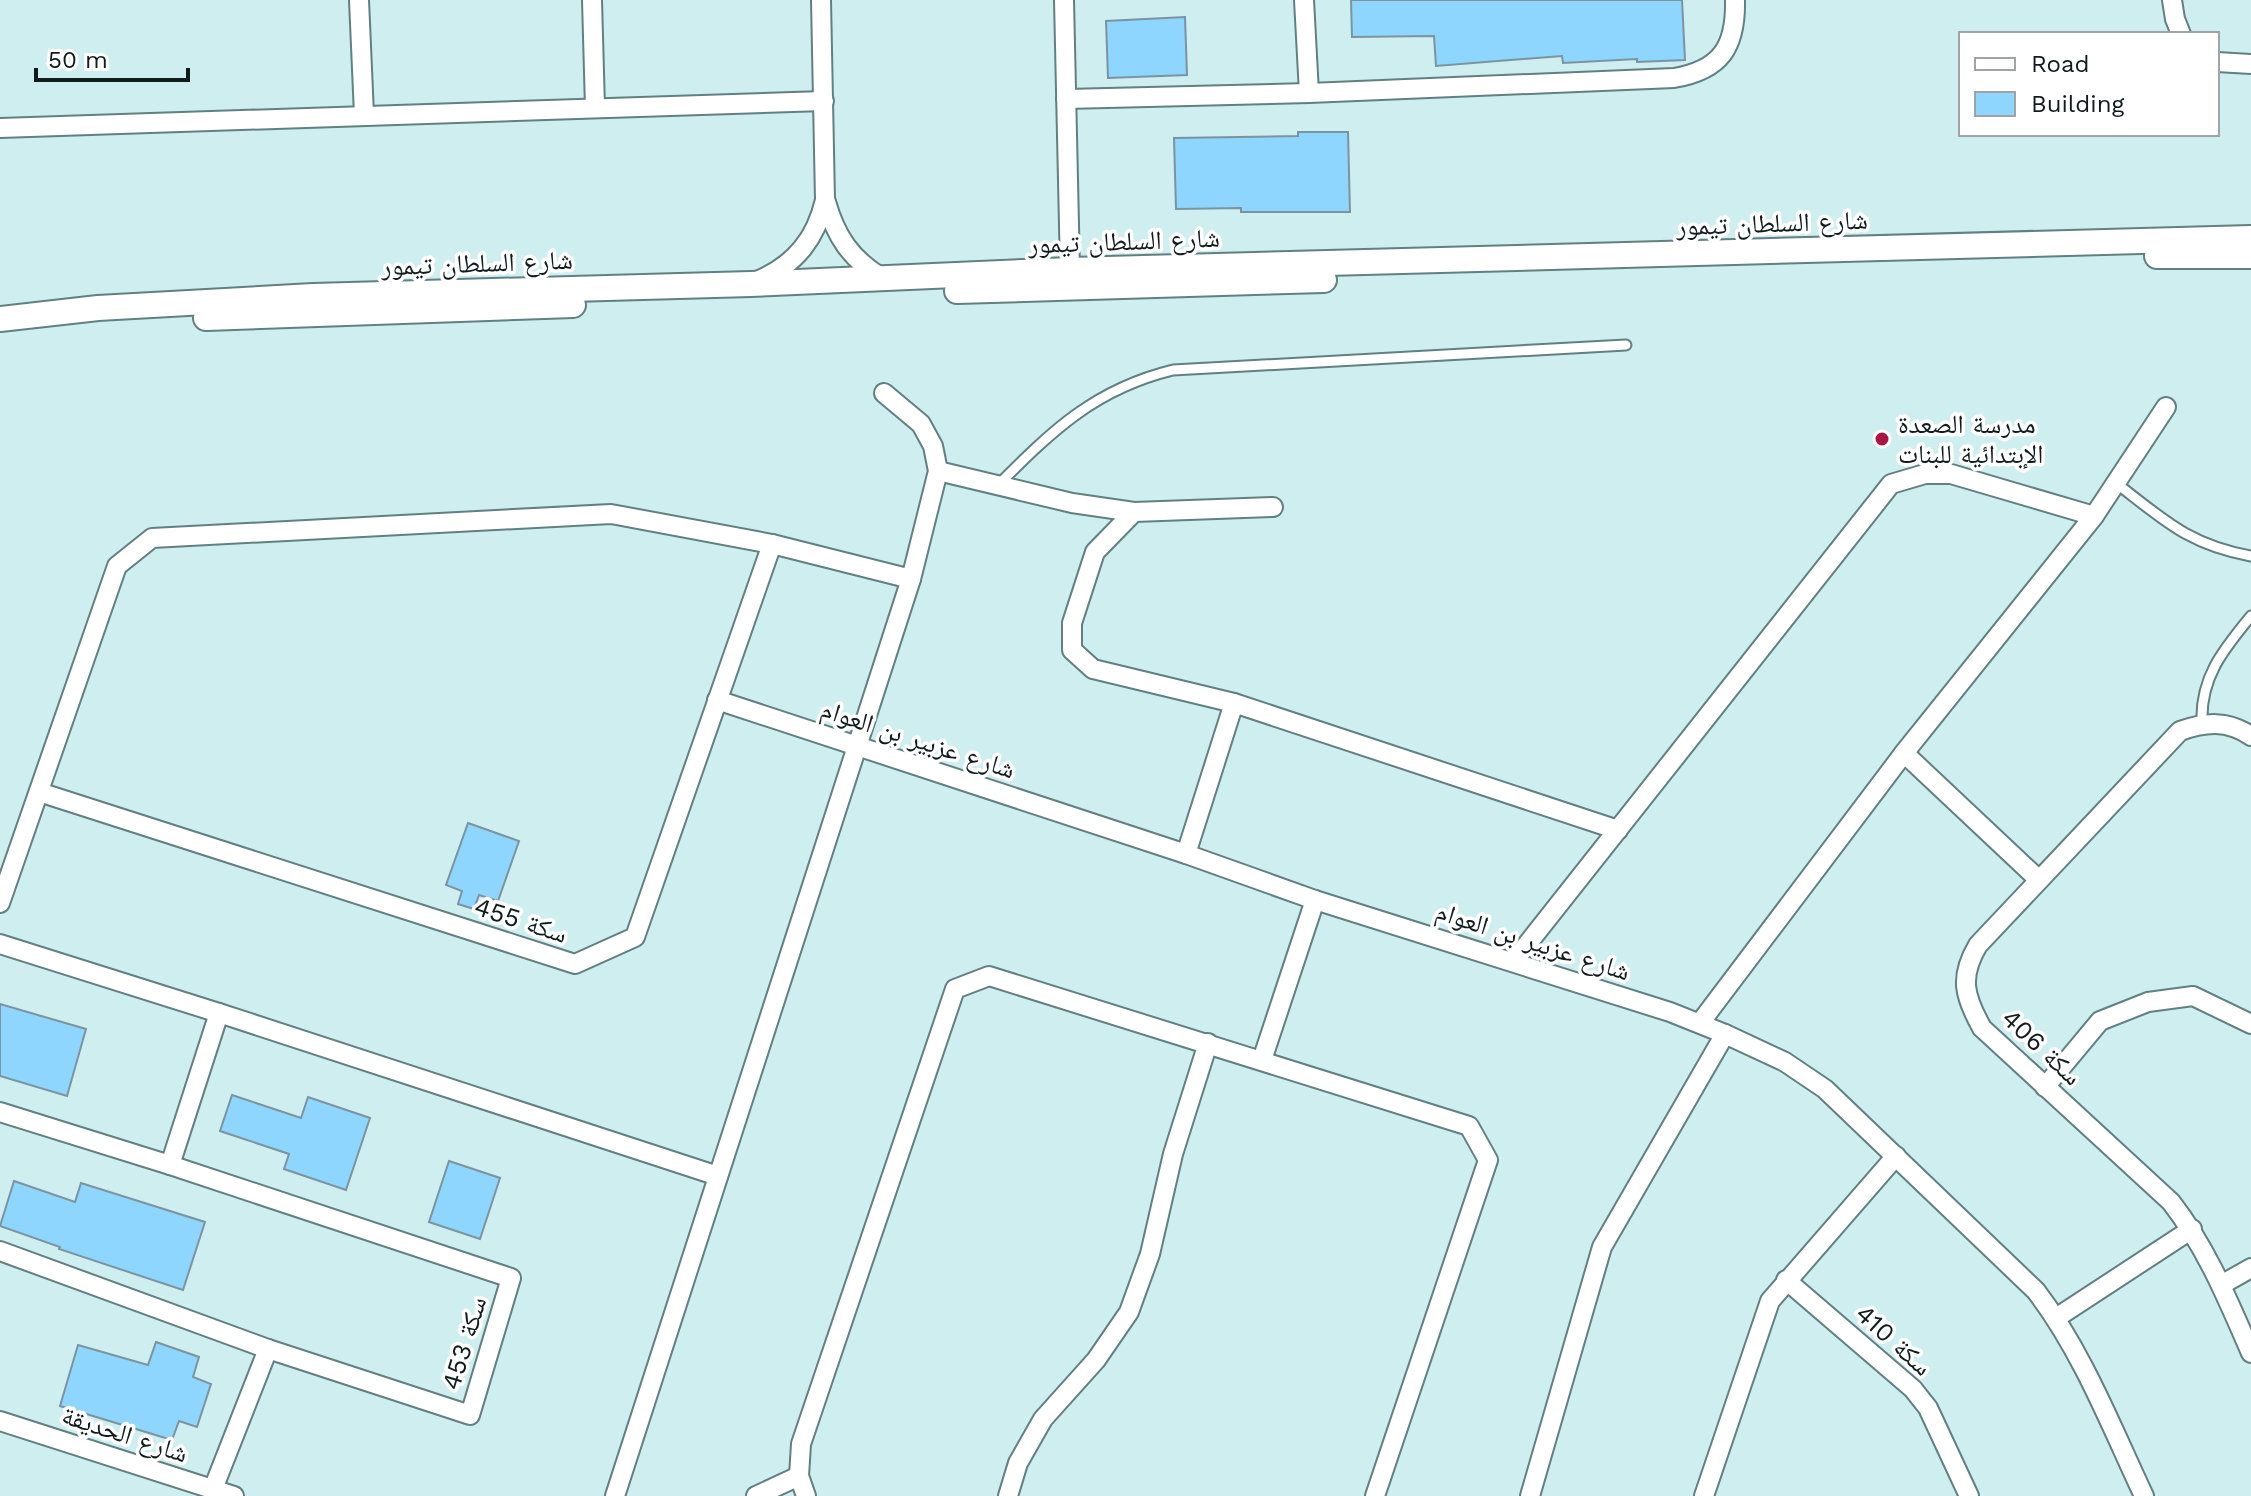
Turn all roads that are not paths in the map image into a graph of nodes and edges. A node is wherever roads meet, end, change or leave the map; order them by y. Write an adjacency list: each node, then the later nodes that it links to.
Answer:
1 (359, 0): 15 (street)
2 (592, 0): 14 (street)
3 (821, 0): 13 (street)
4 (1064, 0): 12 (street)
5 (1304, 0): 11 (street)
6 (1735, 0): 11 (street)
7 (2172, 0): 8 (street)
8 (2180, 32)
9 (2219, 62): 10 (street)
10 (2251, 64)
11 (1309, 93): 12 (street)
12 (1066, 99): 20 (street)
13 (824, 101): 14 (street); 17 (street)
14 (595, 108): 15 (street)
15 (364, 115): 16 (street)
16 (0, 128)
17 (825, 200): 21 (street); 22 (street)
18 (2251, 238): 20 (main road, شارع السلطان تيمور)
19 (2251, 256): 24 (main road, شارع السلطان تيمور)
20 (1070, 270): 21 (main road, شارع السلطان تيمور)
21 (882, 278): 22 (main road, شارع السلطان تيمور)
22 (751, 284): 23 (main road, شارع السلطان تيمور)
23 (0, 319)
24 (0, 334)
25 (1626, 345): 30 (lane)
26 (884, 393): 28 (street)
27 (2166, 407): 29 (street)
28 (938, 471): 30 (street); 36 (street)
29 (2116, 483): 33 (street); 35 (lane)
30 (998, 485): 32 (street)
31 (1273, 507): 32 (street)
32 (1134, 512): 39 (street)
33 (2094, 516): 43 (street); 45 (street)
34 (772, 544): 36 (street); 38 (street, سكة 455); 44 (street)
35 (2251, 556)
36 (911, 579): 42 (street)
37 (2251, 616): 40 (lane)
38 (717, 700): 42 (street, شارع عزبير بن العوام); 44 (street, سكة 455)
39 (1234, 703): 45 (street); 46 (street)
40 (2202, 723): 41 (street); 47 (street, سكة 406)
41 (2251, 736)
42 (857, 747): 46 (street, شارع عزبير بن العوام); 62 (street)
43 (1904, 753): 47 (street); 53 (street)
44 (39, 792): 49 (street)
45 (1618, 830): 51 (street)
46 (1186, 854): 48 (street, شارع عزبير بن العوام)
47 (2039, 880): 58 (street, سكة 406)
48 (1315, 900): 51 (street, شارع عزبير بن العوام); 57 (street)
49 (0, 903)
50 (0, 944): 52 (street)
51 (1514, 961): 53 (street, شارع عزبير بن العوام)
52 (219, 1013): 61 (street); 62 (street)
53 (1700, 1023): 55 (street, شارع عزبير بن العوام)
54 (2251, 1024): 58 (street)
55 (1725, 1034): 60 (street, شارع عزبير بن العوام); 80 (street)
56 (1208, 1043): 57 (street); 72 (street); 78 (street)
57 (1262, 1060): 79 (street)
58 (2045, 1087): 63 (street, سكة 406)
59 (0, 1112): 61 (street, سكة 453)
60 (1896, 1156): 66 (street); 68 (street, شارع عزبير بن العوام)
61 (170, 1165): 69 (street, سكة 453)
62 (718, 1176): 75 (street)
63 (2192, 1229): 67 (street, سكة 406); 68 (street)
64 (0, 1251): 69 (street, سكة 453)
65 (2251, 1268): 67 (street)
66 (1786, 1280): 81 (street); 82 (street, سكة 410)
67 (2221, 1285): 70 (street, سكة 406)
68 (2056, 1318): 83 (street, شارع عزبير بن العوام)
69 (268, 1349): 73 (street)
70 (2251, 1353)
71 (0, 1421): 73 (street, شارع الحديقة)
72 (799, 1476): 76 (street); 77 (street)
73 (213, 1489): 74 (street, شارع الحديقة)
74 (234, 1496)
75 (615, 1496)
76 (756, 1496)
77 (806, 1496)
78 (1008, 1496)
79 (1375, 1496)
80 (1530, 1496)
81 (1704, 1496)
82 (1969, 1496)
83 (2144, 1496)

